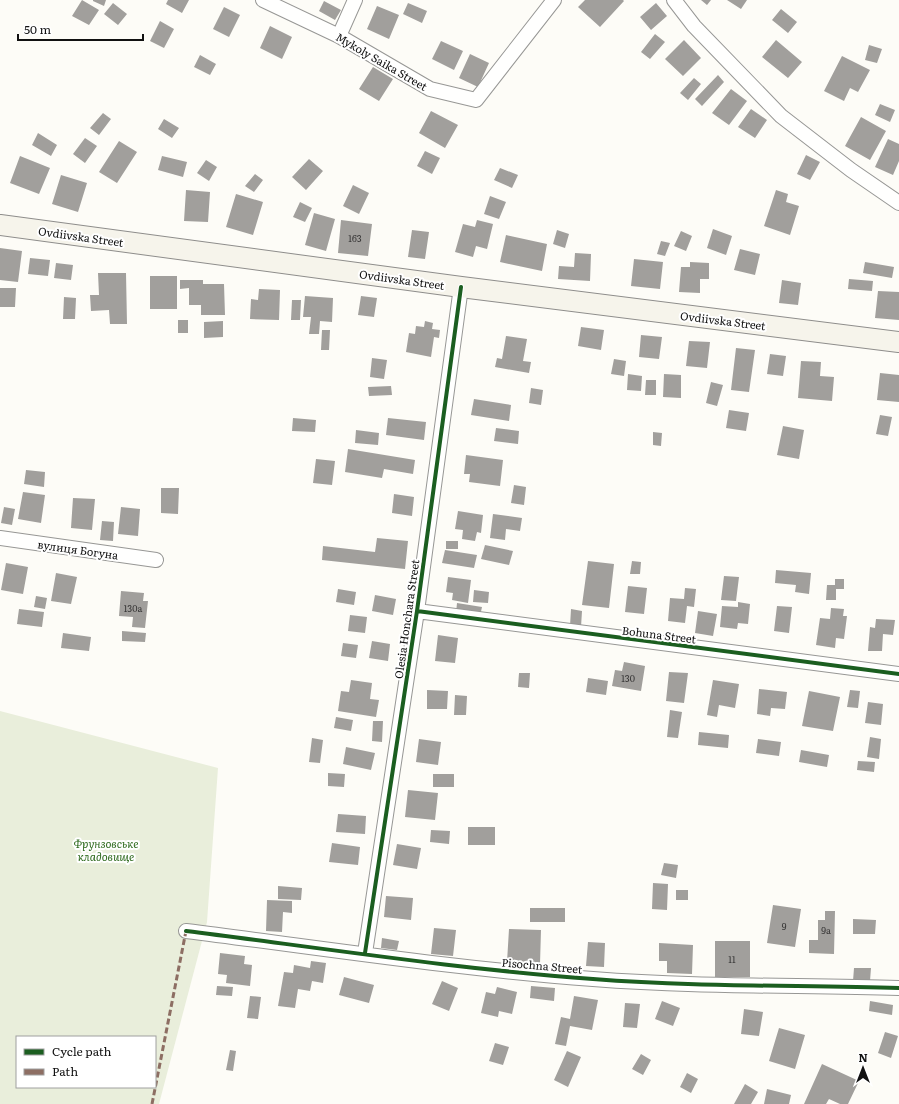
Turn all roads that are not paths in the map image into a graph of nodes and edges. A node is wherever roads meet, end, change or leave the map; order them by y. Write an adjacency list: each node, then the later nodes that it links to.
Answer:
1 (263, 0): 5 (street, Mykoly Saika Street)
2 (355, 0): 5 (street)
3 (554, 0): 5 (street, Mykoly Saika Street)
4 (674, 0): 6 (street)
5 (339, 36)
6 (899, 203)
7 (0, 225): 8 (main road, Ovdiivska Street)
8 (461, 287): 9 (main road, Ovdiivska Street); 12 (street, Olesia Honchara Street)
9 (899, 342)
10 (0, 538): 11 (street, вулиця Богуна)
11 (156, 560)
12 (417, 611): 13 (street, Bohuna Street); 15 (street, Olesia Honchara Street)
13 (899, 674)
14 (186, 931): 15 (street, Pisochna Street)
15 (365, 953): 16 (street, Pisochna Street)
16 (899, 988)

